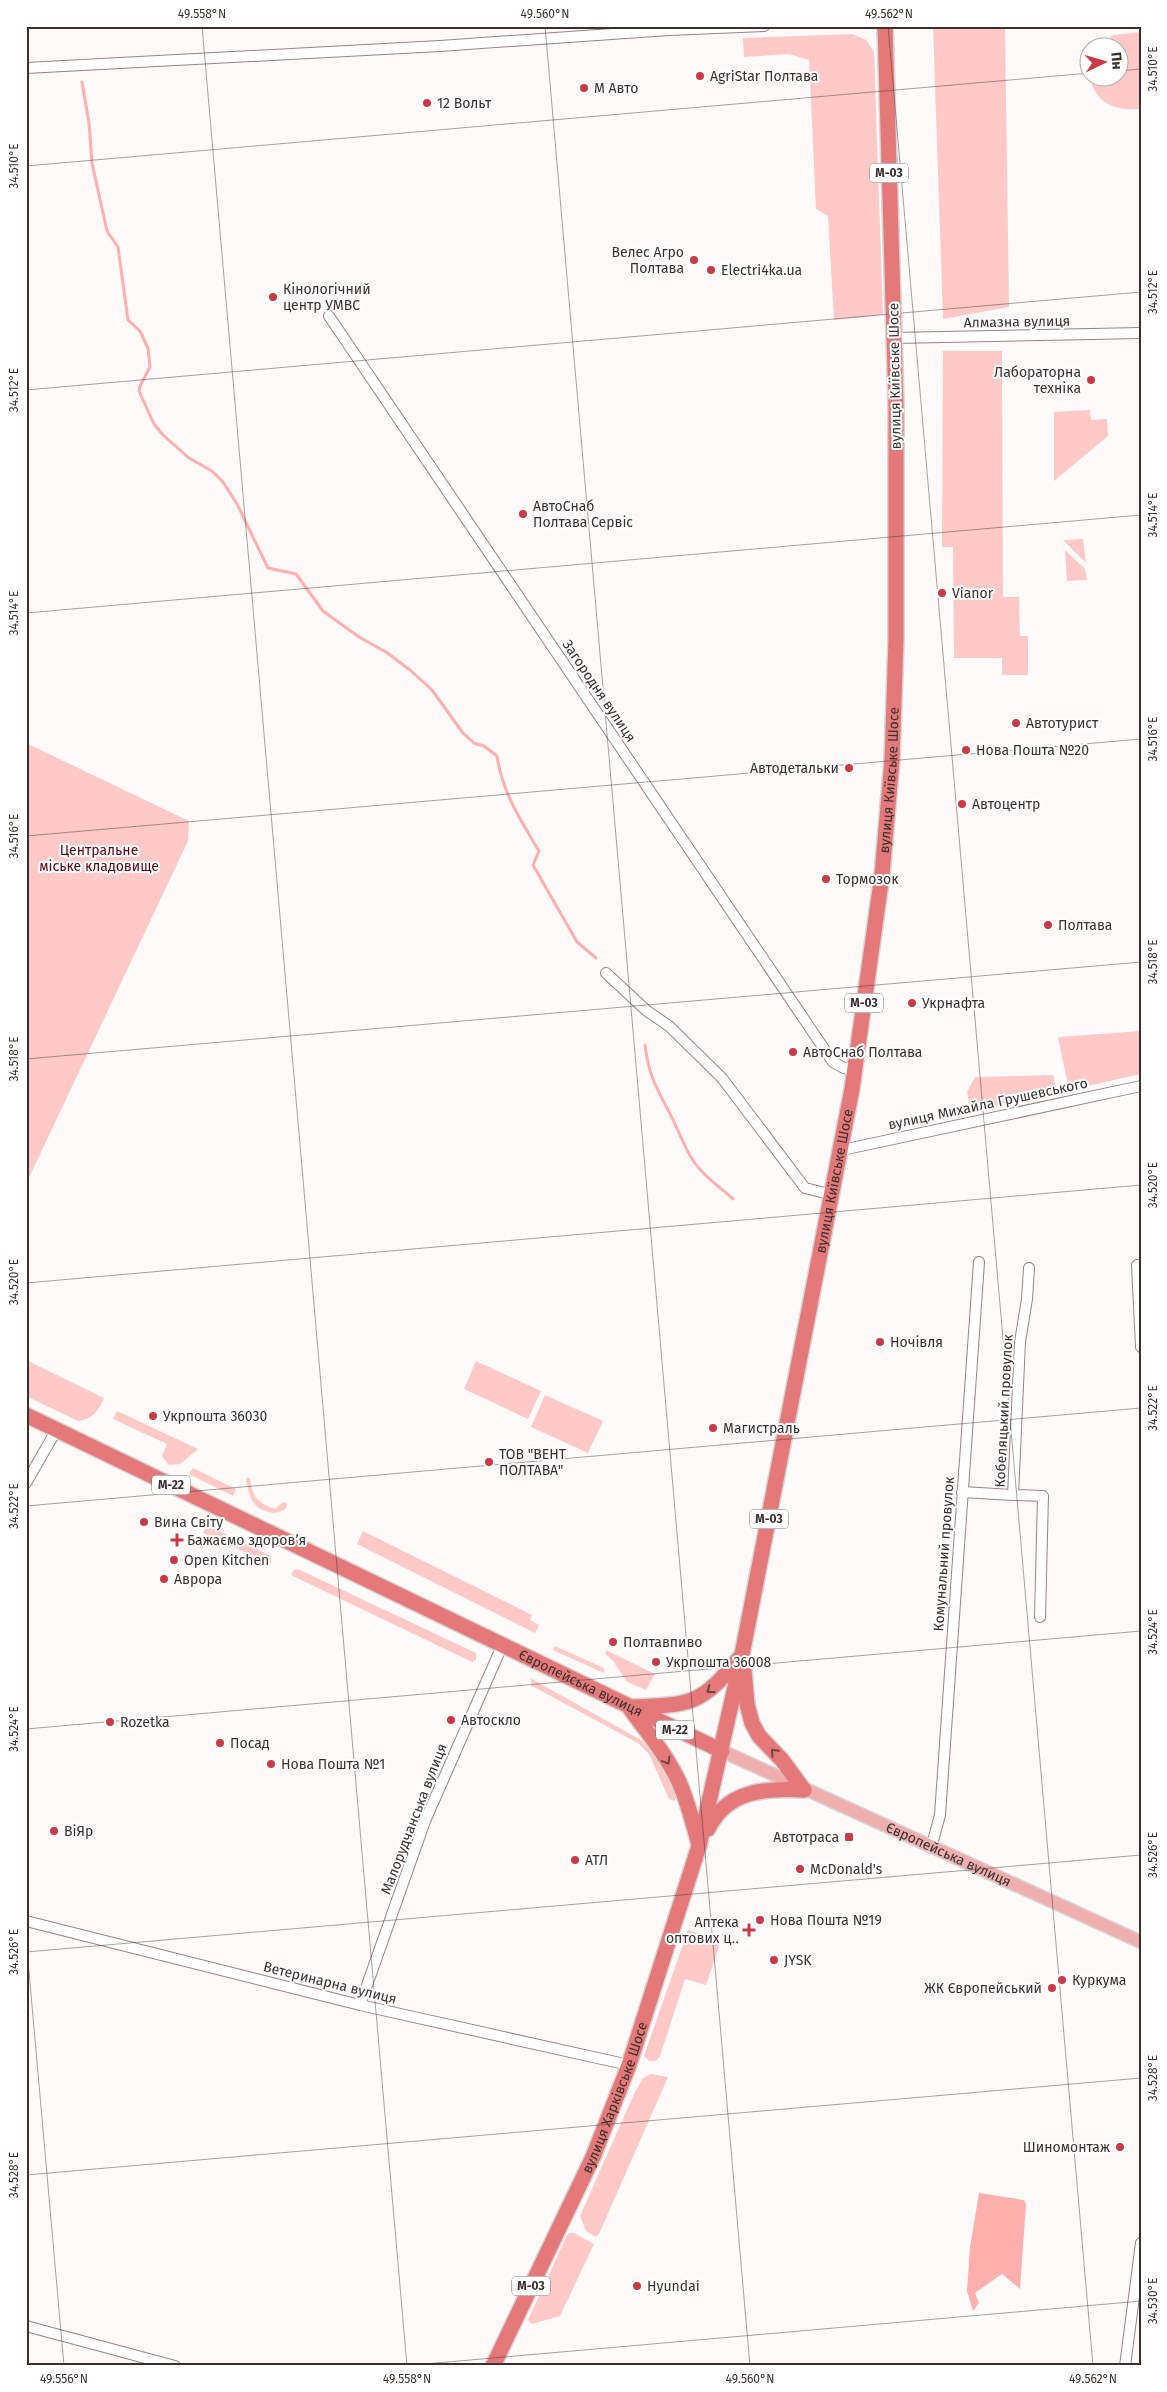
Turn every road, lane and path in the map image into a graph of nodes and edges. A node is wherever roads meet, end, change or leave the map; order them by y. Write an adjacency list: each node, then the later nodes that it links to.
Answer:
1 (764, 26): 3 (street)
2 (885, 26): 6 (highway, вулиця Київське Шосе / М-03)
3 (26, 68)
4 (329, 316): 8 (street, Загородня вулиця)
5 (1141, 333): 6 (street, Алмазна вулиця)
6 (894, 338): 8 (highway, вулиця Київське Шосе / М-03)
7 (606, 973): 11 (street)
8 (855, 1070): 10 (highway, вулиця Київське Шосе / М-03)
9 (1141, 1086): 10 (street, вулиця Михайла Грушевського)
10 (842, 1150): 11 (highway, вулиця Київське Шосе / М-03)
11 (833, 1195): 23 (highway, вулиця Київське Шосе / М-03)
12 (979, 1262): 19 (street, Комунальний провулок)
13 (1137, 1265): 15 (street)
14 (1029, 1268): 20 (street, Кобеляцький провулок)
15 (1141, 1347)
16 (26, 1415): 17 (highway, Європейська вулиця / М-22)
17 (56, 1429): 18 (street); 22 (highway, Європейська вулиця / М-22)
18 (26, 1483)
19 (962, 1492): 20 (street); 29 (street, Комунальний провулок)
20 (1014, 1495): 21 (street, Кобеляцький провулок)
21 (1040, 1617)
22 (502, 1646): 24 (highway, Європейська вулиця / М-22); 32 (street, Малорудчанська вулиця)
23 (742, 1654): 24 (highway, one-way to 24); 25 (highway, вулиця Київське Шосе / М-03); 26 (highway, one-way to 23)
24 (629, 1707): 25 (highway, Європейська вулиця / М-22); 28 (highway, one-way to 28)
25 (722, 1751): 26 (main road, Європейська вулиця); 27 (highway, вулиця Київське Шосе / М-03)
26 (804, 1790): 28 (highway); 29 (main road, Європейська вулиця)
27 (706, 1818): 28 (highway, вулиця Харківське Шосе / М-03)
28 (699, 1846): 33 (highway, вулиця Харківське Шосе / М-03)
29 (931, 1848): 31 (main road, Європейська вулиця)
30 (26, 1921): 32 (street, Ветеринарна вулиця)
31 (1141, 1942)
32 (360, 2005): 33 (street, Ветеринарна вулиця)
33 (629, 2065): 37 (highway, вулиця Харківське Шосе / М-03)
34 (1141, 2243): 38 (street)
35 (26, 2326): 36 (street)
36 (175, 2366)
37 (493, 2366)
38 (1125, 2366)

